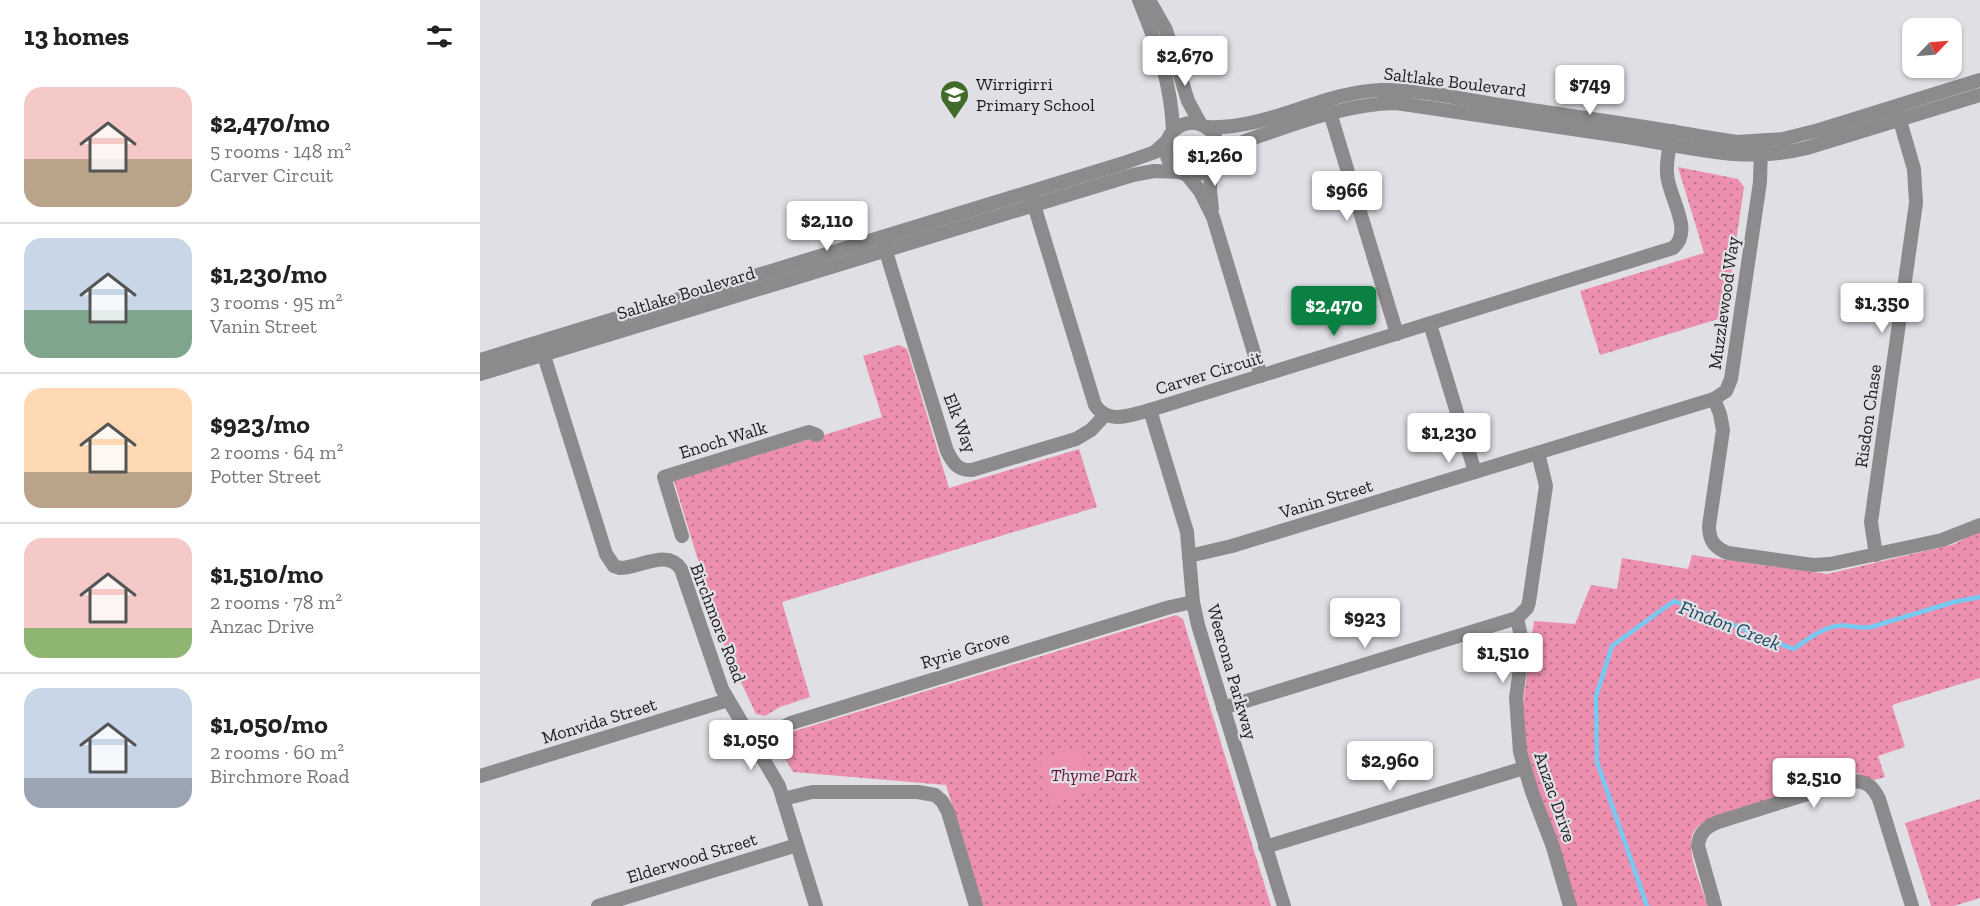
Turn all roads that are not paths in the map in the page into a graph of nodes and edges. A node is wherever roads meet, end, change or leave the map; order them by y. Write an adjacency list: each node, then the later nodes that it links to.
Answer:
1 (1138, 0): 9 (street)
2 (1149, 0): 8 (street)
3 (1980, 80): 5 (street, Saltlake Boulevard)
4 (1980, 95): 7 (street, Saltlake Boulevard)
5 (1896, 106): 7 (street, Risdon Chase); 11 (street, Saltlake Boulevard)
6 (1328, 108): 8 (street, Saltlake Boulevard); 10 (street, Saltlake Boulevard); 13 (street, Saltlake Boulevard); 19 (street)
7 (1900, 120): 12 (street, Saltlake Boulevard); 32 (street, Risdon Chase)
8 (1203, 125): 9 (street); 13 (street)
9 (1170, 136): 14 (street); 15 (street, Saltlake Boulevard)
10 (1672, 137): 11 (street, Saltlake Boulevard); 12 (street, Saltlake Boulevard); 18 (street, Carver Circuit)
11 (1760, 141): 12 (street, Muzzlewood Way)
12 (1761, 156): 24 (street, Muzzlewood Way)
13 (1214, 163): 14 (street); 16 (street)
14 (1183, 173): 15 (street, Saltlake Boulevard); 16 (street)
15 (1032, 198): 17 (street, Saltlake Boulevard); 26 (street)
16 (1213, 217): 23 (street)
17 (883, 244): 20 (street, Saltlake Boulevard); 26 (street, Elk Way)
18 (1430, 324): 19 (street, Carver Circuit); 29 (street)
19 (1397, 334): 23 (street, Carver Circuit)
20 (542, 348): 21 (street, Saltlake Boulevard); 22 (street, Saltlake Boulevard); 36 (street, Birchmore Road)
21 (480, 360)
22 (480, 374)
23 (1261, 376): 25 (street, Carver Circuit)
24 (1714, 399): 28 (street, Vanin Street); 32 (street)
25 (1150, 410): 26 (street, Carver Circuit); 33 (street, Weerona Parkway)
26 (1105, 415)
27 (817, 435): 31 (street, Enoch Walk)
28 (1538, 453): 29 (street, Vanin Street); 35 (street)
29 (1475, 472): 33 (street, Vanin Street)
30 (1980, 525): 32 (street)
31 (682, 536)
32 (1876, 555)
33 (1189, 556): 34 (street, Weerona Parkway)
34 (1193, 602): 37 (street, Weerona Parkway); 38 (street, Ryrie Grove)
35 (1517, 618): 37 (street); 39 (street, Anzac Drive)
36 (728, 700): 38 (street, Birchmore Road); 40 (street, Monvida Street)
37 (1223, 708): 43 (street, Weerona Parkway)
38 (753, 744): 41 (street, Birchmore Road)
39 (1524, 768): 43 (street); 44 (street, Anzac Drive)
40 (480, 776)
41 (783, 799): 42 (street, Birchmore Road); 47 (street)
42 (797, 845): 45 (street, Elderwood Street); 46 (street, Birchmore Road)
43 (1265, 847): 48 (street, Weerona Parkway)
44 (1568, 905)
45 (598, 906)
46 (816, 906)
47 (976, 906)
48 (1284, 906)
49 (1715, 906): 50 (street)
50 (1912, 906)

